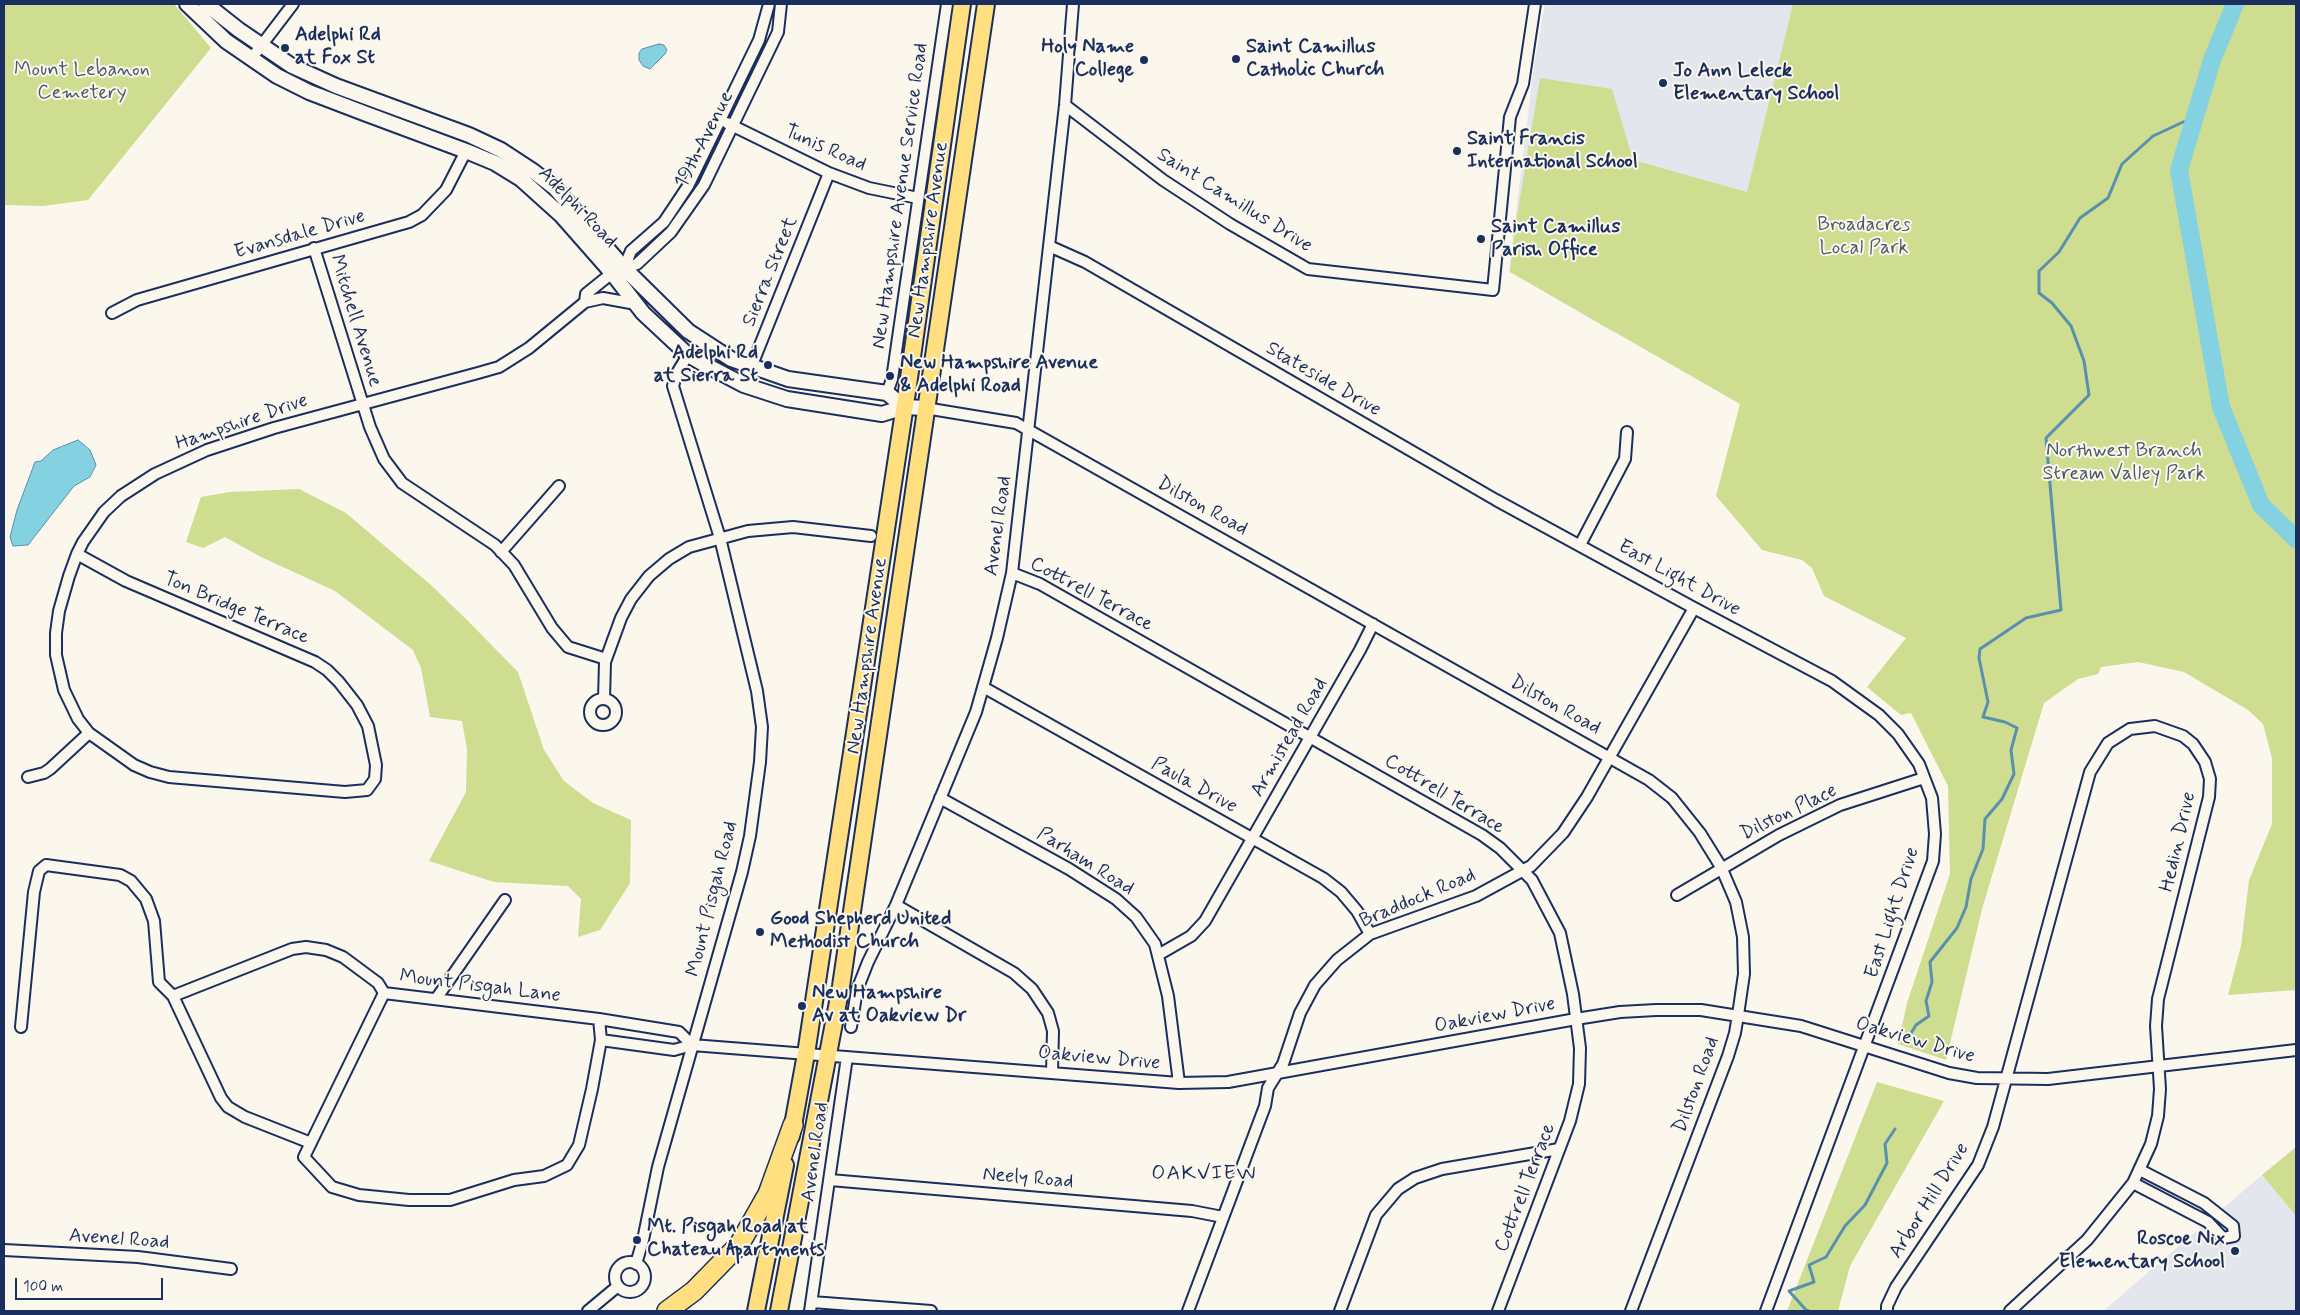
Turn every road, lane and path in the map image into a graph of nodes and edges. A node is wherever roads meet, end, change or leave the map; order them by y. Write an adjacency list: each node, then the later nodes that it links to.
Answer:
1 (187, 4): 12 (main road, Adelphi Road)
2 (206, 4): 11 (main road, Adelphi Road)
3 (293, 4): 11 (street)
4 (769, 4): 14 (street, 19th Avenue)
5 (781, 4): 15 (street, 19th Avenue)
6 (948, 4): 18 (street, New Hampshire Avenue Service Road)
7 (962, 4): 32 (main road, New Hampshire Avenue)
8 (986, 4): 33 (main road, New Hampshire Avenue)
9 (1073, 4): 13 (street, Avenel Road)
10 (1535, 4): 13 (street, Saint Camillus Drive)
11 (261, 45): 12 (street); 23 (main road, Adelphi Road)
12 (251, 59): 16 (main road, Adelphi Road)
13 (1065, 105): 21 (street, Avenel Road)
14 (722, 120): 15 (street, Tunis Road); 19 (street, 19th Avenue)
15 (733, 126): 17 (street, Tunis Road); 20 (street, 19th Avenue)
16 (466, 151): 22 (street, Evansdale Drive); 23 (main road, Adelphi Road)
17 (829, 172): 18 (street, Tunis Road); 28 (street, Sierra Street)
18 (918, 198): 30 (street, New Hampshire Avenue Service Road)
19 (662, 224): 20 (street); 23 (street, 19th Avenue)
20 (671, 232): 23 (street, 19th Avenue)
21 (1049, 246): 34 (street, Avenel Road); 39 (street, Stateside Drive)
22 (314, 248): 26 (street, Evansdale Drive); 31 (street, Mitchell Avenue)
23 (618, 271): 24 (street, Hampshire Drive); 25 (main road, Adelphi Road); 28 (main road, Adelphi Road)
24 (585, 302): 25 (street); 31 (street, Hampshire Drive)
25 (636, 304): 27 (main road, Adelphi Road)
26 (112, 313)
27 (688, 355): 29 (main road, Adelphi Road); 38 (street, Mount Pisgah Road)
28 (752, 367): 29 (street, Sierra Street); 30 (main road, Adelphi Road)
29 (744, 385): 32 (main road, Adelphi Road)
30 (888, 392): 32 (main road)
31 (363, 404): 40 (street, Mitchell Avenue); 41 (street, Hampshire Drive)
32 (904, 407): 33 (main road, Adelphi Road); 75 (main road, New Hampshire Avenue)
33 (925, 408): 34 (street, Dilston Road); 76 (main road, New Hampshire Avenue)
34 (1029, 430): 42 (street, Avenel Road); 44 (street, Dilston Road)
35 (1627, 432): 39 (street)
36 (559, 486): 40 (street)
37 (871, 536): 38 (street)
38 (720, 538): 45 (street); 72 (street, Mount Pisgah Road)
39 (1580, 545): 43 (street, East Light Drive)
40 (501, 552): 45 (street, Mitchell Avenue)
41 (77, 554): 48 (street, Ton Bridge Terrace); 49 (street, Hampshire Drive)
42 (1012, 573): 46 (street, Avenel Road); 50 (street, Cottrell Terrace)
43 (1694, 608): 51 (street, Braddock Road); 53 (street, East Light Drive)
44 (1373, 624): 50 (street, Armistead Road); 51 (street, Dilston Road)
45 (606, 659): 47 (street)
46 (983, 687): 54 (street, Avenel Road); 55 (street, Paula Drive)
47 (604, 699)
48 (364, 716): 49 (street, Hampshire Drive)
49 (89, 733): 52 (street)
50 (1310, 738): 55 (street, Armistead Road); 57 (street, Cottrell Terrace)
51 (1609, 757): 56 (street, Dilston Road); 57 (street, Braddock Road)
52 (28, 777)
53 (1924, 778): 56 (street, Dilston Place); 73 (street, East Light Drive)
54 (940, 798): 60 (street, Avenel Road); 62 (street, Parham Road)
55 (1252, 839): 61 (street, Paula Drive); 62 (street, Armistead Road)
56 (1722, 868): 58 (street, Dilston Place); 66 (street, Dilston Road)
57 (1522, 871): 61 (street, Braddock Road); 67 (street, Cottrell Terrace)
58 (1676, 895)
59 (505, 900): 65 (street)
60 (896, 905): 70 (street, Avenel Road); 79 (street)
61 (1370, 934): 80 (street, Braddock Road)
62 (1158, 955): 82 (street, Parham Road)
63 (384, 993): 64 (street, Mount Pisgah Lane); 65 (street, Mount Pisgah Lane); 84 (street)
64 (173, 996): 69 (street); 84 (street)
65 (436, 999): 68 (street, Mount Pisgah Lane)
66 (1738, 1015): 67 (street, Oakview Drive); 73 (street, Oakview Drive); 103 (street, Dilston Road)
67 (1576, 1018): 80 (street, Oakview Drive); 85 (street, Cottrell Terrace)
68 (599, 1019): 71 (street); 72 (street, Mount Pisgah Lane)
69 (20, 1027)
70 (851, 1027)
71 (601, 1040): 72 (street); 84 (street)
72 (692, 1045): 75 (street, Oakview Drive); 91 (street, Mount Pisgah Road)
73 (1866, 1045): 81 (street, Oakview Drive); 104 (street, East Light Drive)
74 (2296, 1050): 78 (street, Oakview Drive)
75 (806, 1054): 76 (street, Oakview Drive); 83 (main road, New Hampshire Avenue)
76 (828, 1056): 77 (street, Oakview Drive); 98 (main road, New Hampshire Avenue)
77 (847, 1057): 79 (street, Oakview Drive); 87 (street, Avenel Road)
78 (2159, 1067): 81 (street, Oakview Drive); 81 (street, Hedin Drive); 86 (street, Hedin Drive)
79 (1052, 1073): 82 (street, Oakview Drive)
80 (1276, 1075): 82 (street, Oakview Drive); 89 (street, Braddock Road)
81 (2006, 1079): 105 (street, Arbor Hill Drive)
82 (1179, 1083)
83 (793, 1125): 96 (highway); 97 (main road, New Hampshire Avenue)
84 (311, 1143)
85 (1560, 1149): 101 (street); 102 (street, Cottrell Terrace)
86 (2140, 1170): 88 (street, Hedin Drive); 88 (street)
87 (830, 1180): 89 (street, Neely Road); 94 (street, Avenel Road)
88 (2133, 1182): 106 (street, Hedin Drive)
89 (1223, 1217): 100 (street, Braddock Road)
90 (4, 1250): 92 (street, Avenel Road)
91 (636, 1264): 93 (street); 93 (street)
92 (231, 1269)
93 (618, 1286): 95 (street)
94 (811, 1306): 99 (street)
95 (588, 1311)
96 (667, 1311)
97 (756, 1311)
98 (779, 1311)
99 (931, 1311)
100 (1188, 1311)
101 (1340, 1311)
102 (1498, 1311)
103 (1631, 1311)
104 (1766, 1311)
105 (1887, 1311)
106 (2010, 1311)

